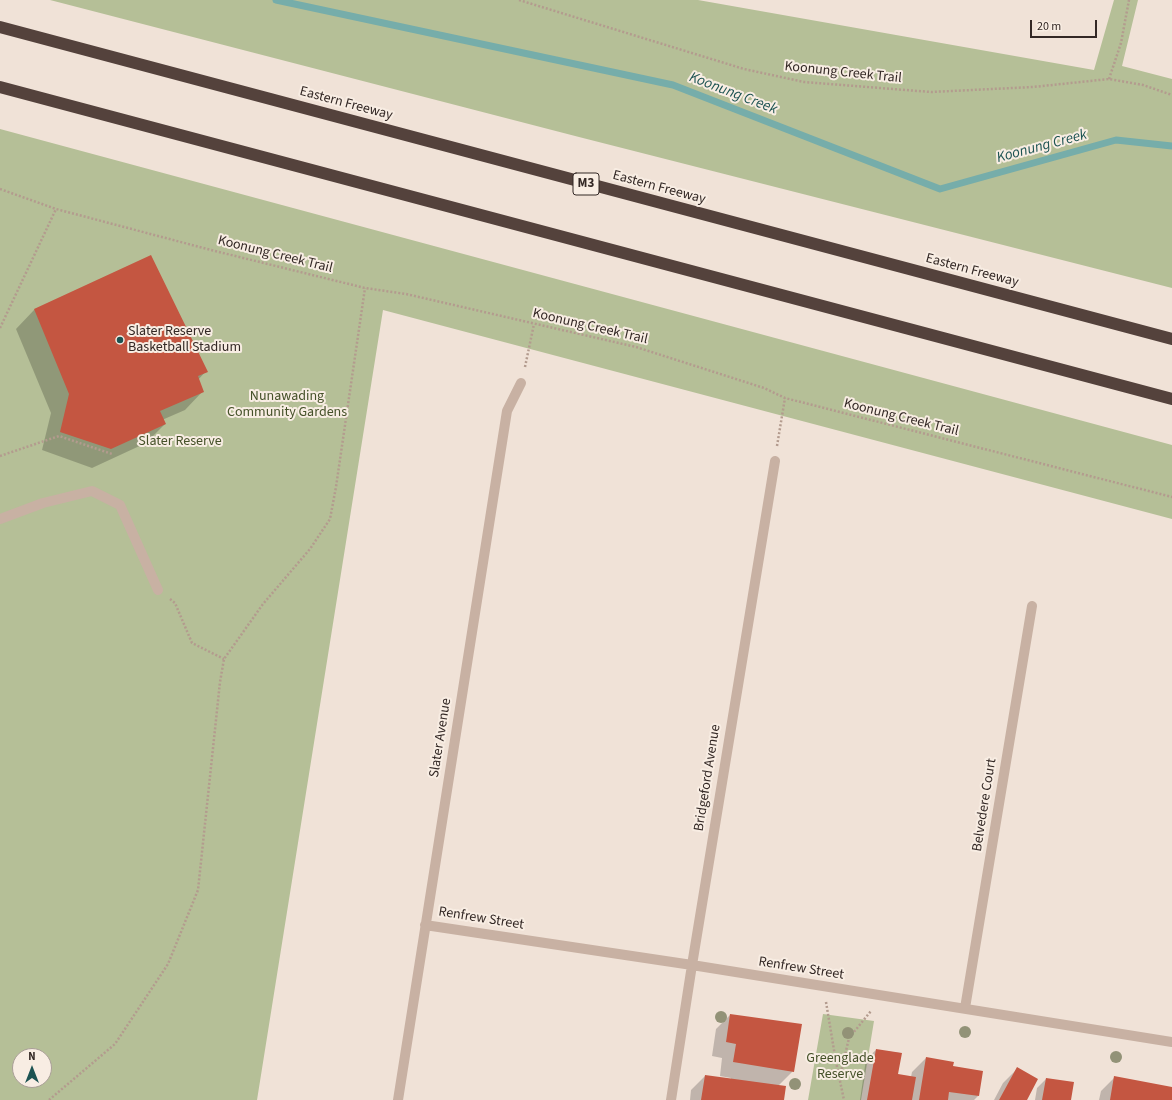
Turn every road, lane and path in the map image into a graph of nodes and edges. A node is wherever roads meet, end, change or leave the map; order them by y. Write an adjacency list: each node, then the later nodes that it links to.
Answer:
1 (519, 0): 4 (path, Koonung Creek Trail)
2 (1129, 0): 4 (path)
3 (0, 27): 12 (highway, Eastern Freeway / M3)
4 (1109, 79): 6 (path, Koonung Creek Trail)
5 (0, 87): 15 (highway)
6 (1172, 95)
7 (0, 189): 8 (path, Koonung Creek Trail)
8 (56, 208): 9 (path, Koonung Creek Trail); 11 (path)
9 (365, 288): 10 (path, Koonung Creek Trail); 23 (path)
10 (534, 324): 13 (path); 14 (path, Koonung Creek Trail)
11 (0, 328)
12 (1172, 339)
13 (521, 384): 24 (street, Slater Avenue)
14 (785, 398): 18 (path); 19 (path, Koonung Creek Trail)
15 (1172, 399)
16 (112, 454): 17 (path)
17 (0, 456)
18 (775, 461): 25 (street, Bridgeford Avenue)
19 (1172, 497)
20 (0, 519): 21 (street)
21 (158, 590): 23 (path)
22 (1032, 606): 28 (street, Belvedere Court)
23 (224, 659): 31 (path)
24 (425, 925): 25 (street, Renfrew Street); 32 (street, Slater Avenue)
25 (692, 965): 26 (street, Renfrew Street); 33 (street, Bridgeford Avenue)
26 (824, 987): 27 (street, Renfrew Street); 30 (path)
27 (883, 996): 28 (street, Renfrew Street); 30 (path)
28 (965, 1008): 29 (street, Renfrew Street)
29 (1172, 1042)
30 (839, 1079): 34 (path)
31 (49, 1100)
32 (398, 1100)
33 (671, 1100)
34 (844, 1100)

